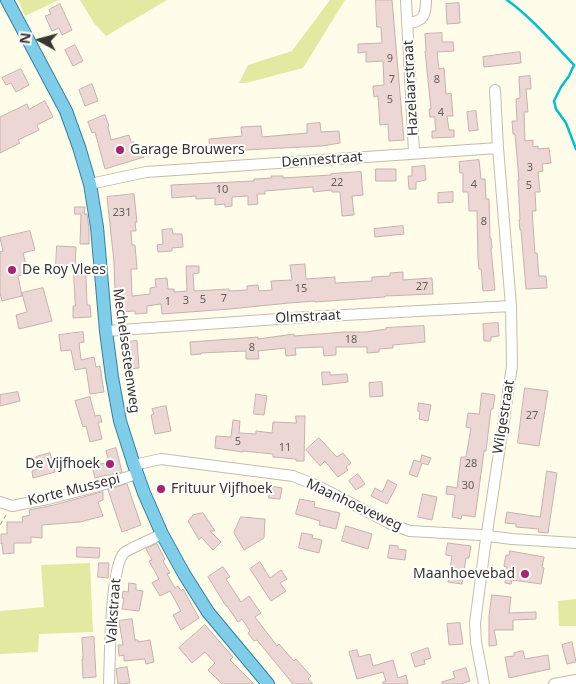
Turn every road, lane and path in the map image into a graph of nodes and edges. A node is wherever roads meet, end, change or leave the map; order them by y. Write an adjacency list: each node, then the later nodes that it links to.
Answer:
1 (7, 0): 8 (main road, Mechelsesteenweg)
2 (406, 0): 4 (street, Hazelaarstraat)
3 (426, 0): 4 (street, Hazelaarstraat)
4 (407, 23): 7 (street, Hazelaarstraat)
5 (495, 90): 6 (street)
6 (498, 148): 7 (street, Dennestraat); 9 (street, Wilgestraat)
7 (414, 153): 8 (street, Dennestraat)
8 (90, 184): 10 (main road, Mechelsesteenweg)
9 (511, 306): 10 (street, Olmstraat); 16 (street, Wilgestraat)
10 (106, 330): 11 (main road, Mechelsesteenweg)
11 (135, 469): 13 (street, Korte Mussepi); 15 (main road, Mechelsesteenweg); 16 (street, Maanhoeveweg)
12 (0, 502): 13 (street, Korte Mussepi)
13 (12, 506): 14 (path, Korte Mussepi)
14 (0, 525)
15 (162, 534): 19 (street, Valkstraat); 20 (main road, Mechelsesteenweg)
16 (487, 536): 17 (street, Maanhoeveweg); 21 (street, Wilgestraat)
17 (576, 543)
18 (576, 680): 22 (street)
19 (109, 684)
20 (268, 684)
21 (484, 684)
22 (554, 684)

